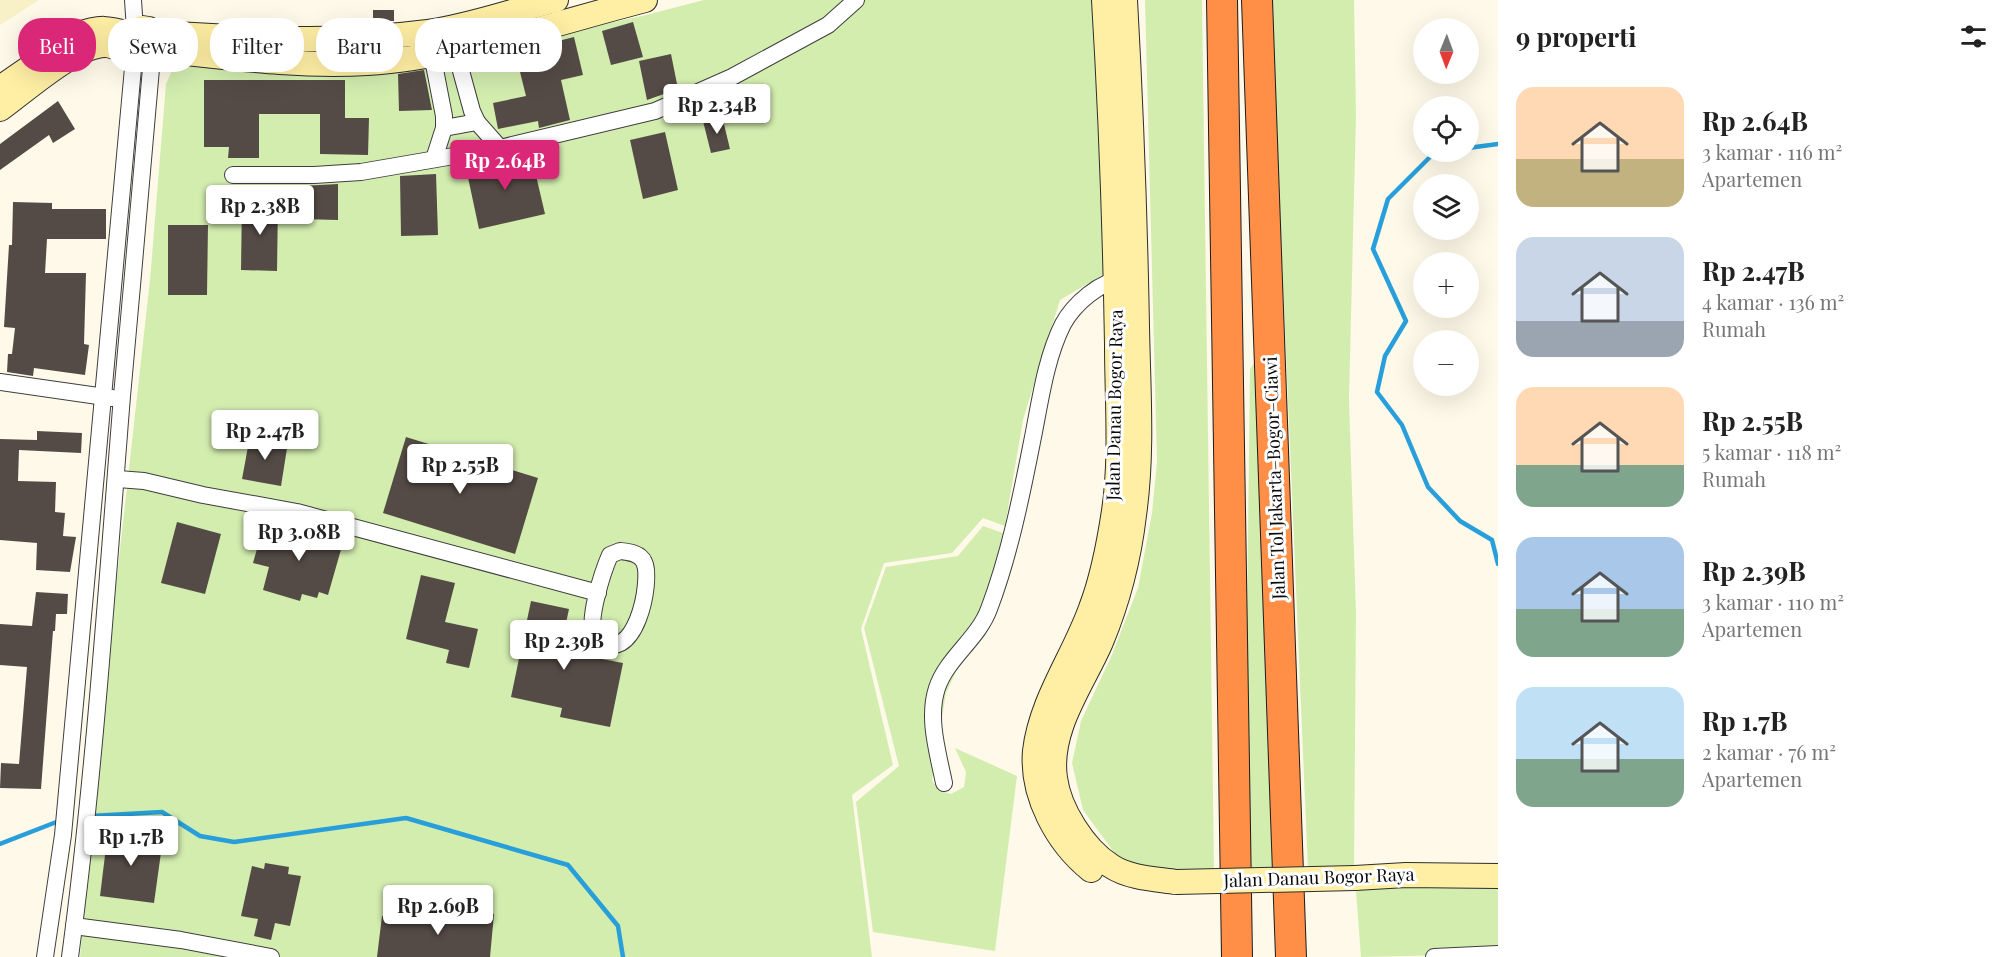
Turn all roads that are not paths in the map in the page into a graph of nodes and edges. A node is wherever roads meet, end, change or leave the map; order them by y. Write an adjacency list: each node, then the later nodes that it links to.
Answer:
1 (133, 0): 9 (street)
2 (556, 0): 12 (street)
3 (645, 0): 10 (street)
4 (856, 0): 24 (street)
5 (1104, 0): 27 (street, Jalan Danau Bogor Raya)
6 (1125, 0): 27 (street, Jalan Danau Bogor Raya)
7 (1222, 0): 40 (highway)
8 (1257, 0): 41 (highway, Jalan Tol Jakarta–Bogor–Ciawi)
9 (137, 18)
10 (562, 21)
11 (108, 28): 20 (street)
12 (198, 43)
13 (108, 45): 21 (street)
14 (198, 51): 15 (street)
15 (415, 56)
16 (139, 72): 29 (street)
17 (140, 72): 30 (street)
18 (444, 72): 23 (street)
19 (454, 72): 22 (street)
20 (0, 88)
21 (0, 109)
22 (477, 122): 23 (street); 24 (street)
23 (444, 128): 25 (street)
24 (500, 148): 25 (street)
25 (434, 159): 26 (street)
26 (234, 175)
27 (1126, 279): 33 (street); 34 (street, Jalan Danau Bogor Raya, bridge)
28 (0, 382): 29 (street)
29 (103, 396): 30 (street); 37 (street)
30 (122, 399): 31 (street)
31 (118, 479): 32 (street); 35 (street)
32 (598, 593): 32 (street)
33 (944, 783)
34 (1498, 876)
35 (74, 926): 38 (street); 39 (street)
36 (1498, 954): 42 (street)
37 (45, 957)
38 (70, 957)
39 (271, 957)
40 (1237, 957)
41 (1291, 957)
42 (1434, 957)

